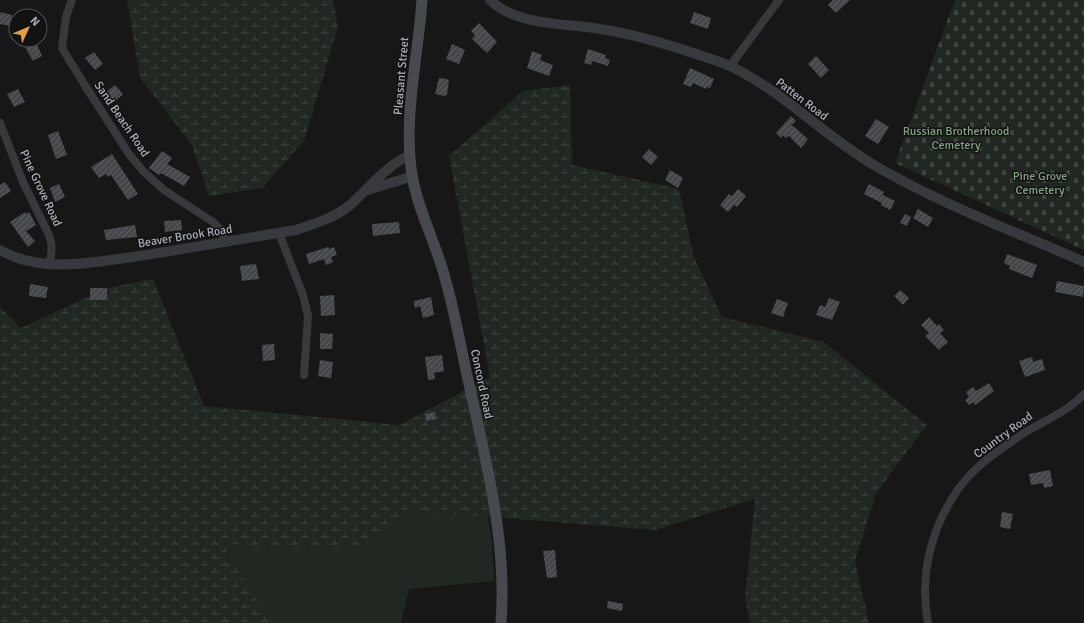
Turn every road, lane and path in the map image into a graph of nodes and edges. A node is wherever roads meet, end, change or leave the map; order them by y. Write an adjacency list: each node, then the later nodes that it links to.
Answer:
1 (72, 0): 11 (street, Sand Beach Road)
2 (422, 0): 7 (main road, Pleasant Street)
3 (490, 0): 5 (street, Patten Road)
4 (779, 0): 5 (street)
5 (730, 66): 13 (street, Patten Road)
6 (0, 123): 14 (street, Pine Grove Road)
7 (410, 155): 8 (main road, Concord Road); 9 (street, Beaver Brook Road)
8 (413, 176): 9 (street, Beaver Brook Road); 17 (main road, Concord Road)
9 (364, 192): 10 (street, Beaver Brook Road)
10 (279, 233): 11 (street, Beaver Brook Road); 15 (street)
11 (226, 243): 14 (street, Beaver Brook Road)
12 (0, 250): 14 (street, Beaver Brook Road)
13 (1084, 262)
14 (49, 264)
15 (304, 375)
16 (1084, 394): 18 (street, Country Road)
17 (501, 623)
18 (928, 623)

